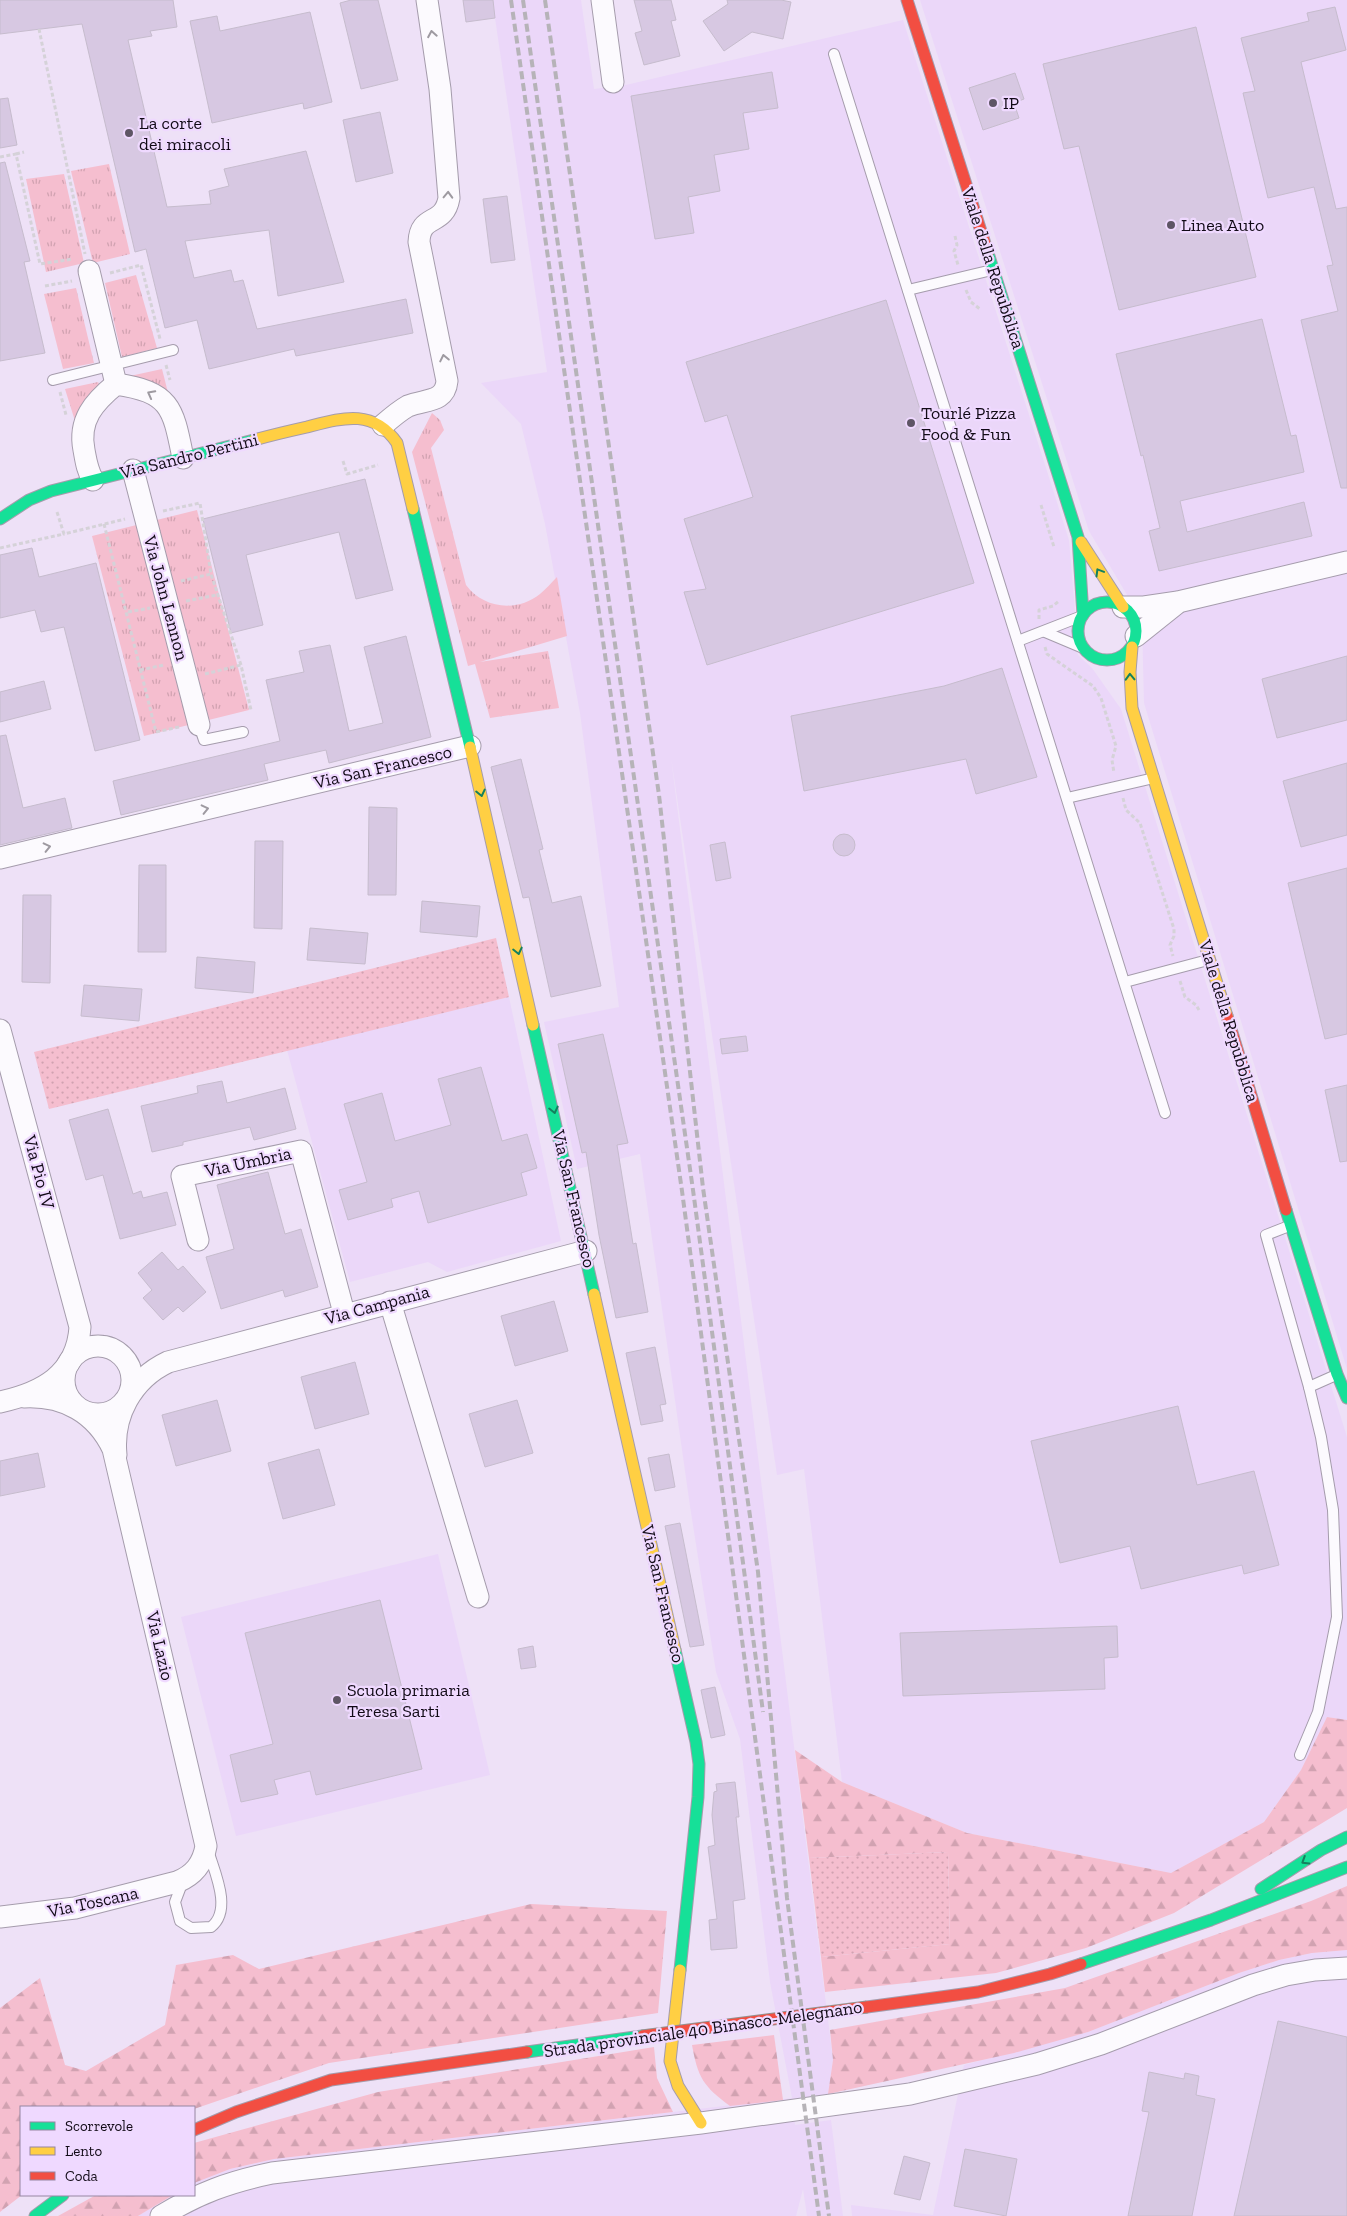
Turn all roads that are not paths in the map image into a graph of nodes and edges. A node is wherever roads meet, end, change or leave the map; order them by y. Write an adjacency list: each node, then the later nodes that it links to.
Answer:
1 (426, 0): 12 (street, one-way to 1)
2 (602, 0): 5 (street)
3 (908, 0): 7 (street, Viale della Repubblica)
4 (834, 54): 8 (lane)
5 (613, 82)
6 (88, 269): 10 (street)
7 (994, 269): 8 (lane); 17 (street, Viale della Repubblica)
8 (908, 290): 23 (lane)
9 (168, 352): 10 (lane)
10 (114, 374): 11 (lane); 13 (street, one-way to 10); 15 (street)
11 (55, 379)
12 (383, 426): 13 (street, Via Sandro Pertini); 31 (street)
13 (183, 458): 14 (street, Via Sandro Pertini)
14 (133, 470): 15 (street, Via Sandro Pertini); 29 (street, Via John Lennon)
15 (92, 480): 16 (street, Via Sandro Pertini)
16 (0, 519)
17 (1078, 537): 20 (street, Viale della Repubblica, one-way to 17); 21 (street, Viale della Repubblica)
18 (1347, 562): 19 (street)
19 (1178, 602): 20 (street); 24 (street)
20 (1123, 606): 21 (street); 24 (street, Viale della Repubblica)
21 (1083, 615): 22 (lane); 25 (street, Viale della Repubblica)
22 (1045, 632): 23 (lane); 25 (lane)
23 (1018, 641): 33 (lane)
24 (1134, 641): 25 (street); 28 (street, Viale della Repubblica, one-way to 24)
25 (1087, 652): 26 (street)
26 (1108, 674)
27 (1117, 688): 28 (street, Viale della Repubblica)
28 (1132, 708): 32 (street, Viale della Repubblica)
29 (199, 725): 30 (lane)
30 (243, 732)
31 (470, 746): 34 (street, Via San Francesco, one-way to 31); 41 (street, Via San Francesco, one-way to 41)
32 (1154, 778): 33 (lane); 35 (street, Viale della Repubblica)
33 (1067, 798): 36 (lane)
34 (0, 858)
35 (1211, 960): 36 (lane); 39 (street, Viale della Repubblica)
36 (1125, 982): 38 (lane)
37 (0, 1030): 44 (street, Via Pio IV)
38 (1165, 1112)
39 (1290, 1226): 48 (street, Viale della Repubblica); 49 (lane)
40 (198, 1240): 43 (street, Via Umbria)
41 (586, 1251): 42 (street, Via Campania); 65 (street, Via San Francesco)
42 (390, 1302): 43 (street, Via Campania); 56 (street)
43 (344, 1313): 46 (street, Via Campania)
44 (78, 1315): 45 (street, Via Pio IV); 47 (street, Via Pio IV)
45 (115, 1350): 46 (street, Via Campania); 47 (street); 50 (street)
46 (168, 1362): 50 (street, Via Campania)
47 (68, 1364): 51 (street); 54 (street)
48 (1336, 1374): 49 (lane); 52 (street, Viale della Repubblica)
49 (1309, 1387): 57 (lane)
50 (129, 1395): 54 (street); 55 (street, Via Lazio)
51 (24, 1396): 53 (street); 54 (street)
52 (1347, 1398)
53 (0, 1402)
54 (82, 1410): 55 (street, Via Lazio)
55 (116, 1457): 58 (street, Via Lazio)
56 (478, 1597)
57 (1300, 1755)
58 (204, 1834): 61 (street, Via Lazio); 61 (lane, Via Lazio)
59 (1347, 1837): 63 (street, Strada provinciale 40 Binasco-Melegnano, one-way to 63)
60 (1347, 1867): 63 (street, Strada provinciale 40 Binasco-Melegnano)
61 (184, 1879): 62 (street, Via Toscana)
62 (0, 1917)
63 (1211, 1920): 66 (street, Strada provinciale 40 Binasco-Melegnano, bridge)
64 (1347, 1968): 65 (street)
65 (700, 2123): 69 (street)
66 (195, 2130)
67 (62, 2196): 68 (street)
68 (34, 2216)
69 (161, 2216)

